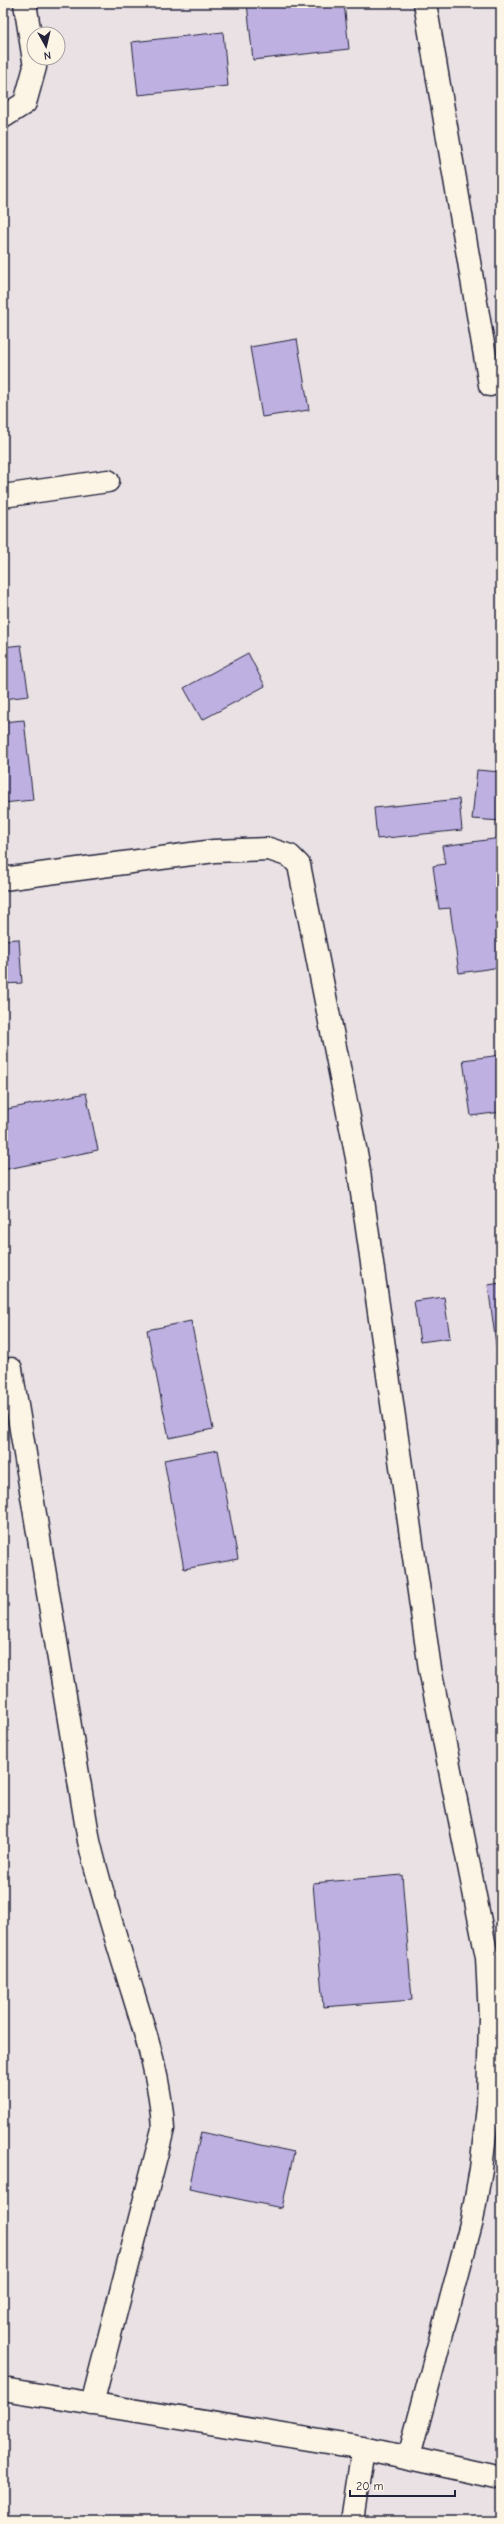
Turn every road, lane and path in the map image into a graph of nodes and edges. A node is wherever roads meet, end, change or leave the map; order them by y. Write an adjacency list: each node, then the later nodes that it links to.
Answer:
1 (25, 3): 3 (street)
2 (424, 3): 4 (street)
3 (3, 117)
4 (490, 385)
5 (108, 481): 6 (street)
6 (3, 496)
7 (3, 879): 9 (street)
8 (11, 1369): 11 (street)
9 (494, 1959): 13 (street)
10 (3, 2389): 11 (street)
11 (92, 2404): 12 (street)
12 (363, 2448): 13 (street); 15 (street)
13 (409, 2457): 14 (street)
14 (501, 2478)
15 (352, 2521)

